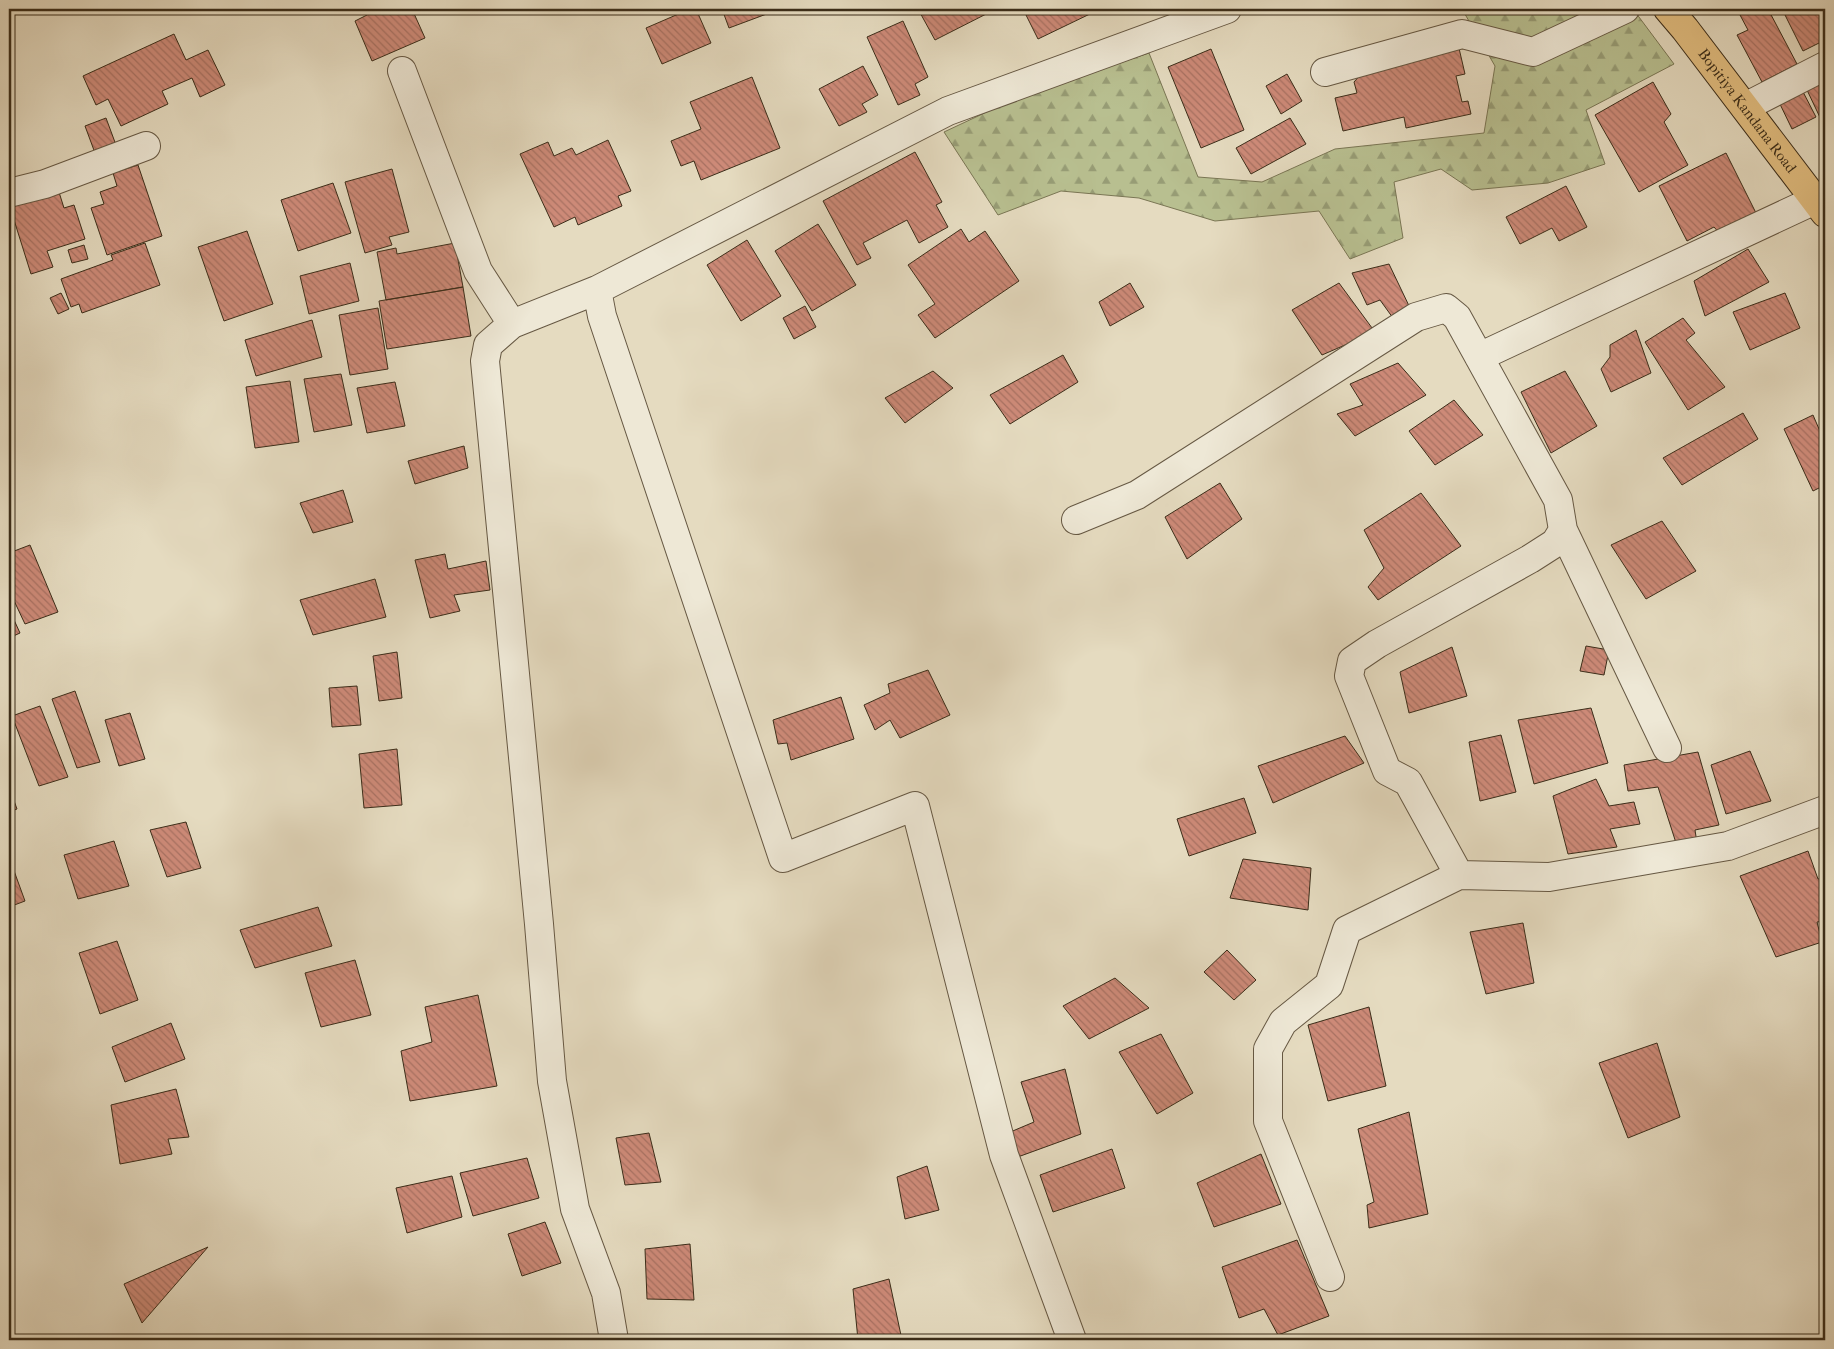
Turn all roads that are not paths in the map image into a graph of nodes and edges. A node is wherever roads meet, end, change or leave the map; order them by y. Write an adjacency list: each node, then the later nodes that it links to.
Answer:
1 (1227, 9): 11 (street)
2 (1625, 9): 6 (street)
3 (1668, 9): 7 (main road, Bopitiya Kandana Road)
4 (1825, 66): 7 (street)
5 (402, 71): 12 (street)
6 (1325, 72)
7 (1745, 107): 10 (main road, Bopitiya Kandana Road)
8 (146, 146): 9 (street)
9 (9, 193)
10 (1820, 207): 13 (street)
11 (597, 290): 12 (street); 21 (street)
12 (512, 324): 20 (street)
13 (1479, 357): 14 (street); 15 (street)
14 (1076, 520)
15 (1564, 530): 16 (street); 18 (street)
16 (1667, 748)
17 (1825, 810): 18 (street)
18 (1459, 875): 19 (street)
19 (1330, 1277)
20 (614, 1340)
21 (1072, 1340)

